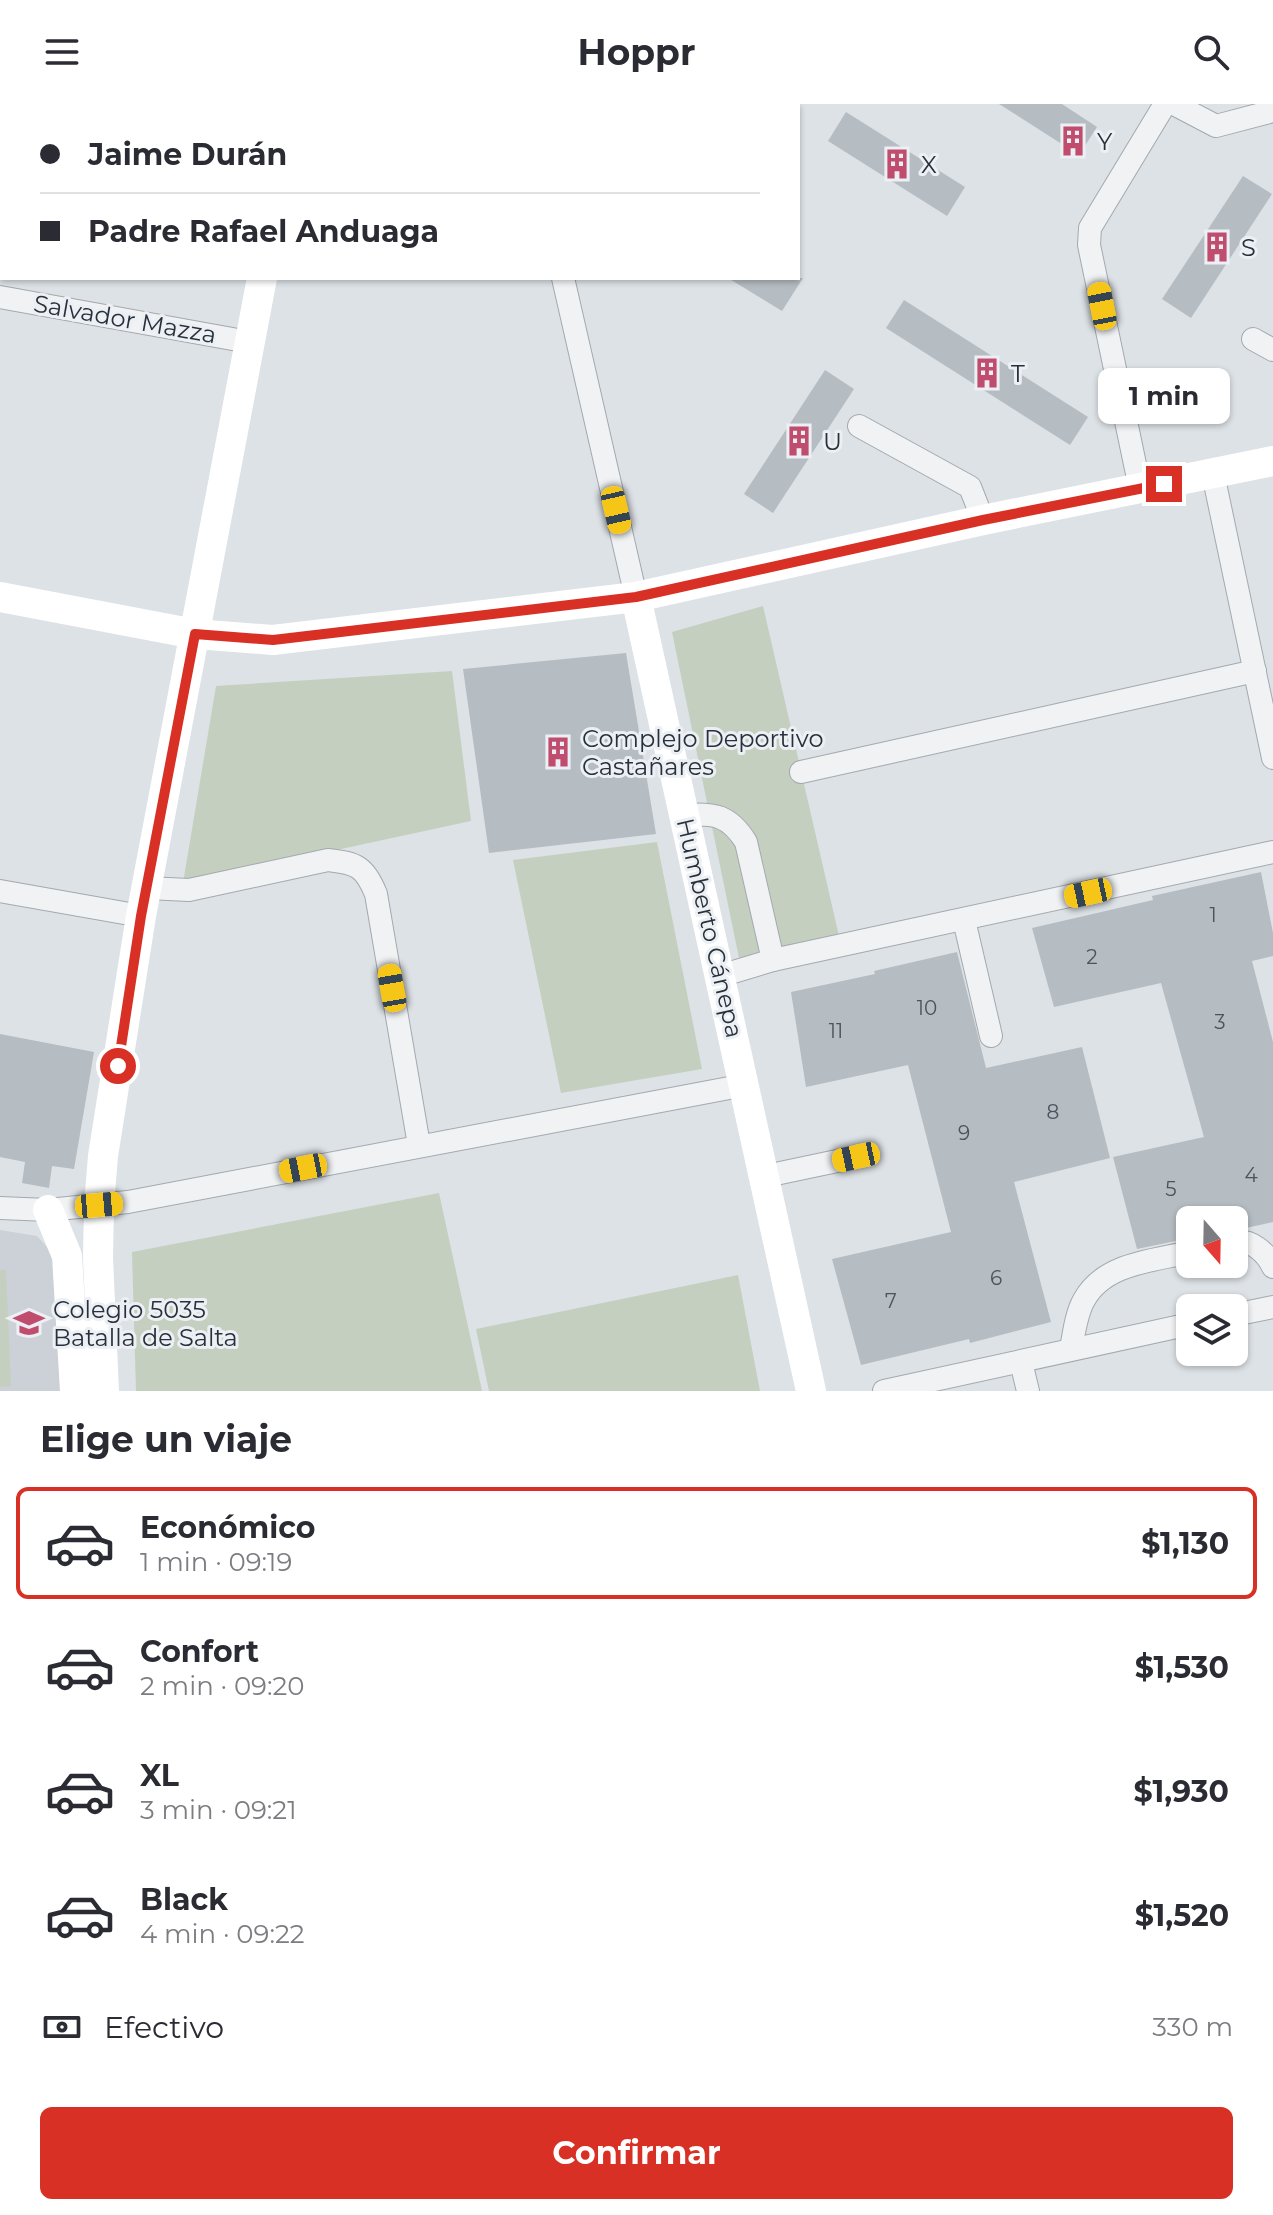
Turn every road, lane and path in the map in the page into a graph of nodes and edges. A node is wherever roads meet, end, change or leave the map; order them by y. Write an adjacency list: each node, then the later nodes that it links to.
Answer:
1 (1165, 104): 11 (street)
2 (1174, 104): 3 (street)
3 (1273, 111)
4 (262, 280): 7 (street)
5 (563, 280): 14 (street, Humberto Cánepa)
6 (0, 297): 7 (street, Salvador Mazza)
7 (249, 342): 15 (street)
8 (859, 426): 12 (street)
9 (1273, 461): 10 (street)
10 (1213, 474): 11 (street); 16 (street)
11 (1140, 488): 12 (street)
12 (983, 520): 14 (street)
13 (0, 597): 15 (street)
14 (636, 597): 15 (street); 19 (street, Humberto Cánepa)
15 (195, 634): 22 (street)
16 (1255, 671): 17 (street); 18 (street)
17 (1273, 758)
18 (801, 772)
19 (684, 815): 24 (street); 25 (street, Humberto Cánepa)
20 (1273, 852): 23 (street)
21 (0, 891): 22 (street)
22 (144, 902): 28 (street); 31 (street)
23 (964, 920): 24 (street); 26 (street)
24 (773, 960): 25 (street)
25 (720, 976): 27 (street, Humberto Cánepa)
26 (991, 1036)
27 (745, 1085): 28 (street); 30 (street, Humberto Cánepa)
28 (419, 1145): 31 (street)
29 (856, 1157): 30 (street)
30 (766, 1176): 44 (street, Humberto Cánepa)
31 (99, 1205): 33 (street); 43 (street)
32 (0, 1208): 33 (street)
33 (48, 1210): 42 (street)
34 (1248, 1243): 36 (street)
35 (1176, 1255): 40 (street)
36 (1273, 1267)
37 (1273, 1307): 38 (street)
38 (1248, 1312)
39 (1176, 1327): 40 (street)
40 (1071, 1349): 41 (street)
41 (1021, 1362): 45 (street); 46 (street)
42 (75, 1391)
43 (104, 1391)
44 (811, 1391)
45 (884, 1391)
46 (1028, 1391)

